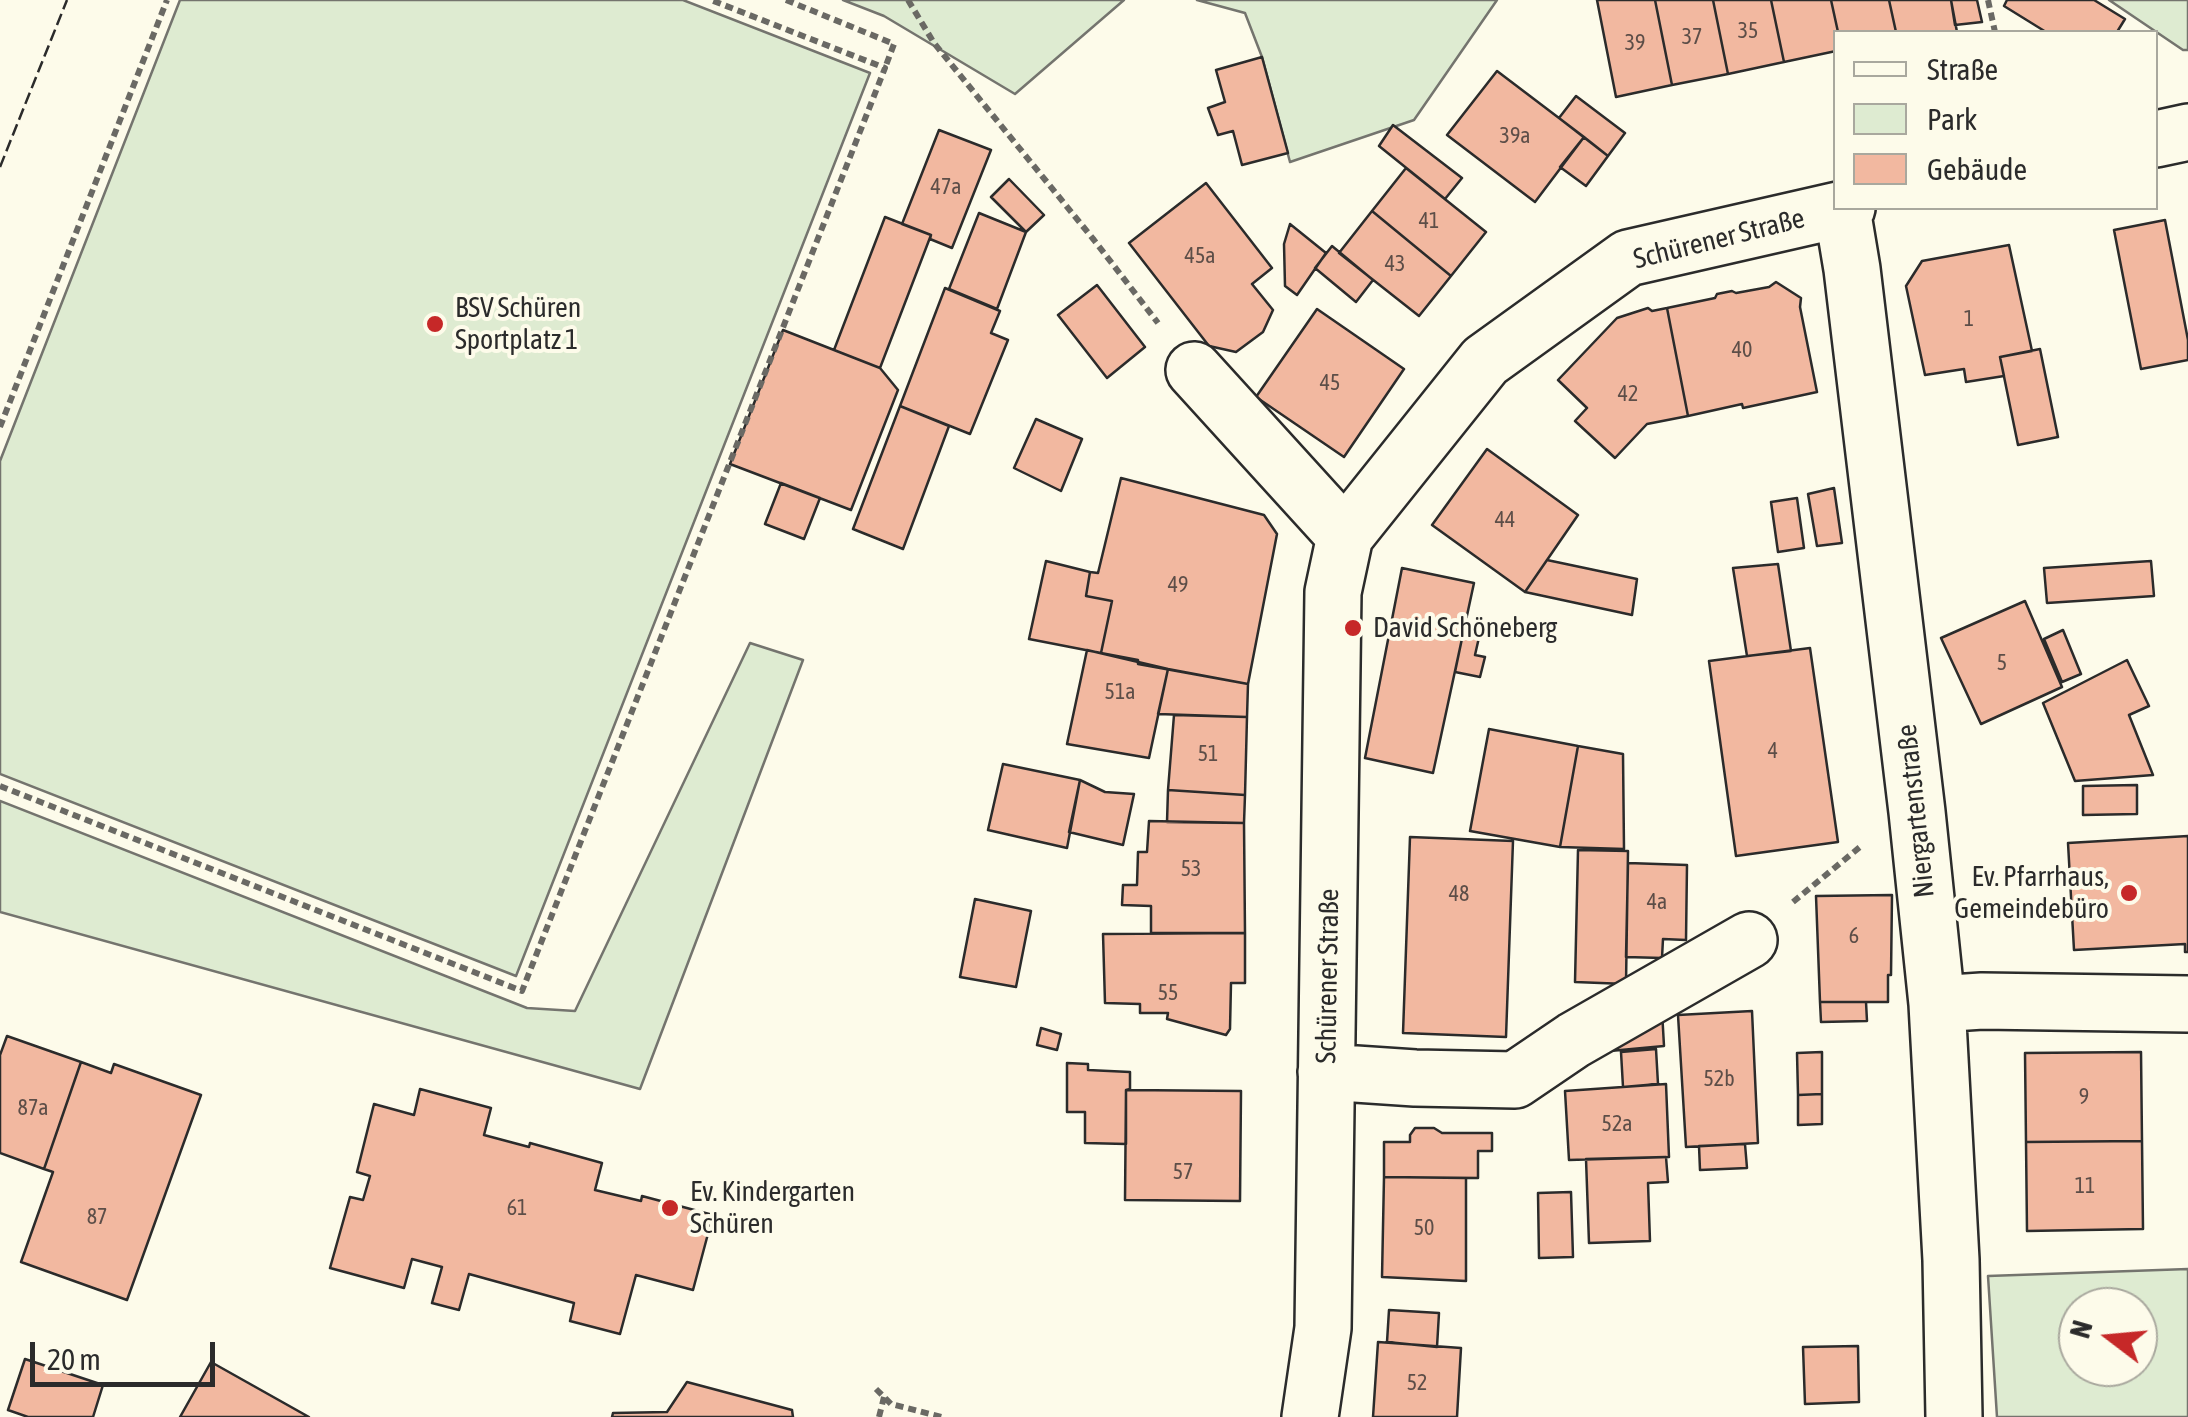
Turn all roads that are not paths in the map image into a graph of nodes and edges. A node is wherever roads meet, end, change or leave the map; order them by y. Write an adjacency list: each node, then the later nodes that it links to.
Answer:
1 (2188, 132): 2 (street)
2 (2158, 139)
3 (1835, 210): 6 (street, Schürener Straße)
4 (1844, 210): 8 (street, Niergartenstraße)
5 (1194, 370): 6 (street)
6 (1345, 536): 10 (street, Schürener Straße)
7 (1748, 940): 10 (street)
8 (1937, 1004): 9 (street); 12 (street, Niergartenstraße)
9 (2188, 1004)
10 (1326, 1072): 11 (street, Schürener Straße)
11 (1310, 1417)
12 (1954, 1417)

